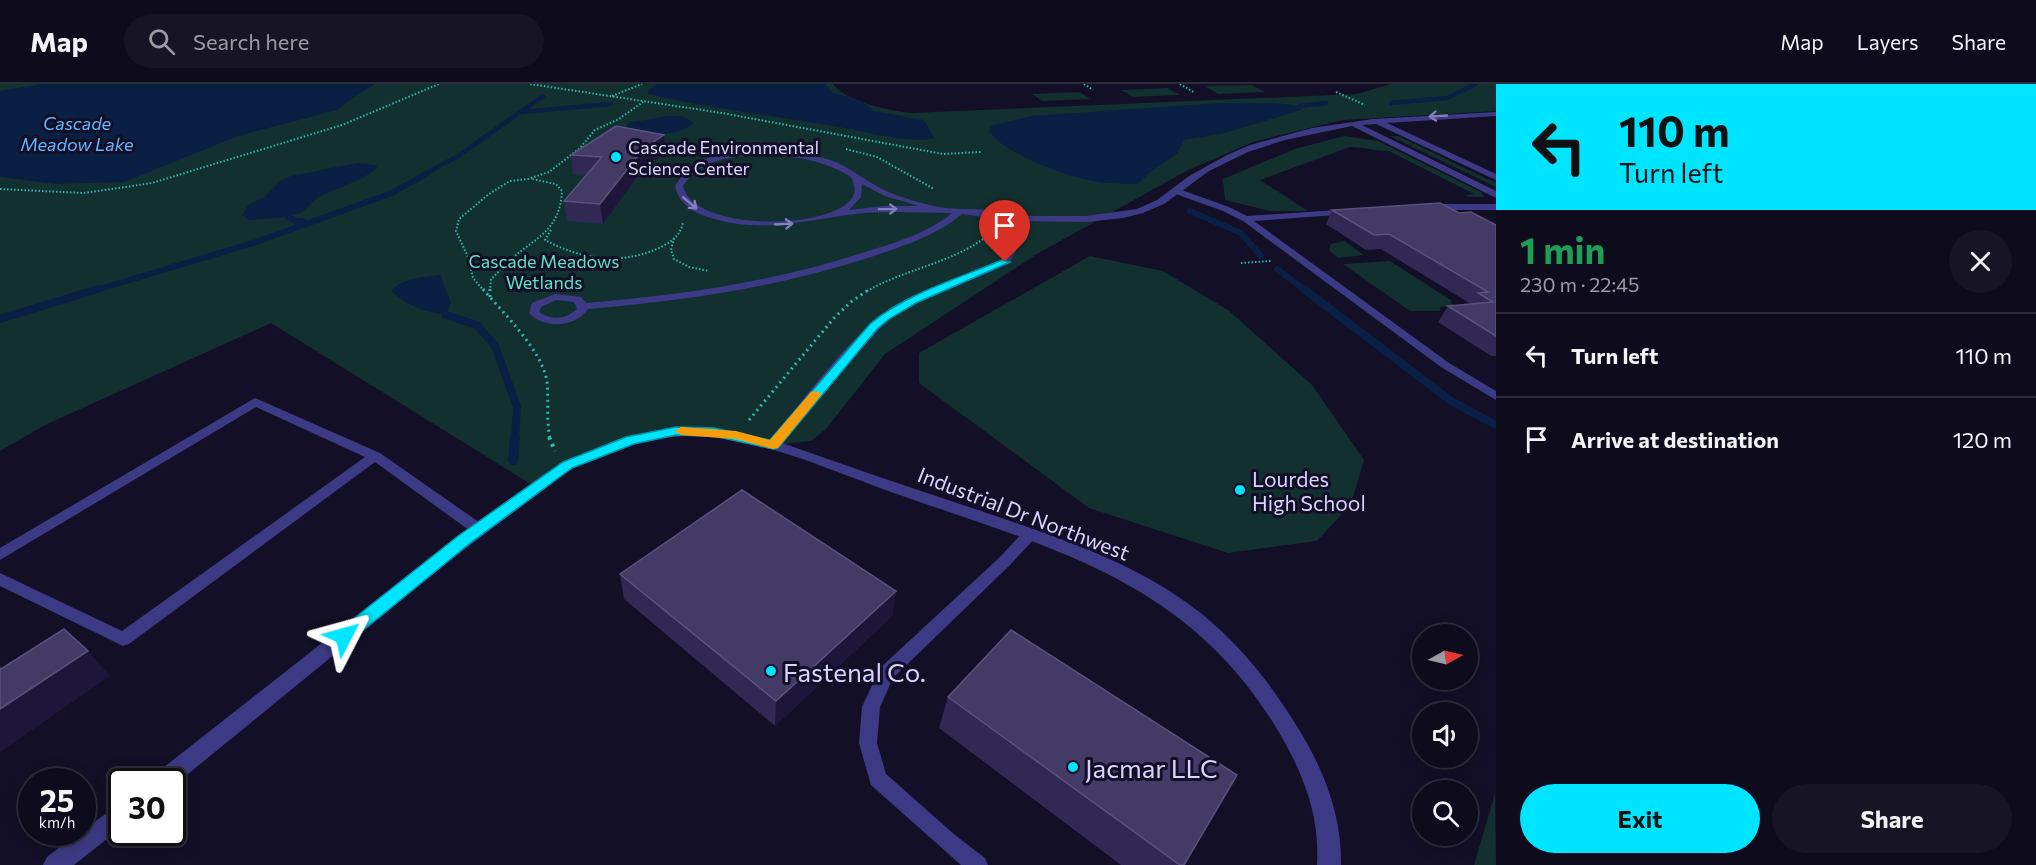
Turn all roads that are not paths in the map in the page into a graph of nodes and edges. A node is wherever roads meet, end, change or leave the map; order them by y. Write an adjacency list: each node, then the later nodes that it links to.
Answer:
1 (1496, 114): 2 (street, one-way to 2)
2 (1376, 121): 4 (street); 5 (street)
3 (1496, 123): 5 (street)
4 (1353, 124): 6 (street); 7 (street)
5 (1395, 129): 6 (street); 9 (street)
6 (1364, 130): 7 (street); 11 (street)
7 (1287, 138): 10 (street)
8 (855, 177): 14 (lane); 17 (lane); 17 (lane, one-way to 17)
9 (1496, 177)
10 (1176, 191): 18 (street); 19 (lane)
11 (1496, 195)
12 (1425, 206): 13 (lane)
13 (1496, 207)
14 (946, 210): 16 (lane); 17 (lane, one-way to 14)
15 (1356, 211): 19 (lane)
16 (959, 212): 18 (lane); 20 (lane)
17 (830, 216)
18 (1012, 218): 22 (street)
19 (1246, 219): 21 (lane)
20 (583, 306)
21 (1496, 396)
22 (773, 445): 24 (street, Industrial Dr Northwest); 25 (street, Industrial Dr Northwest)
23 (375, 456): 24 (lane); 26 (lane); 27 (lane)
24 (478, 529): 28 (street, Industrial Dr Northwest)
25 (1030, 534): 31 (lane); 32 (street, Industrial Dr Northwest)
26 (0, 555)
27 (0, 579)
28 (179, 768)
29 (108, 824): 30 (street)
30 (55, 865)
31 (978, 865)
32 (1329, 865)

